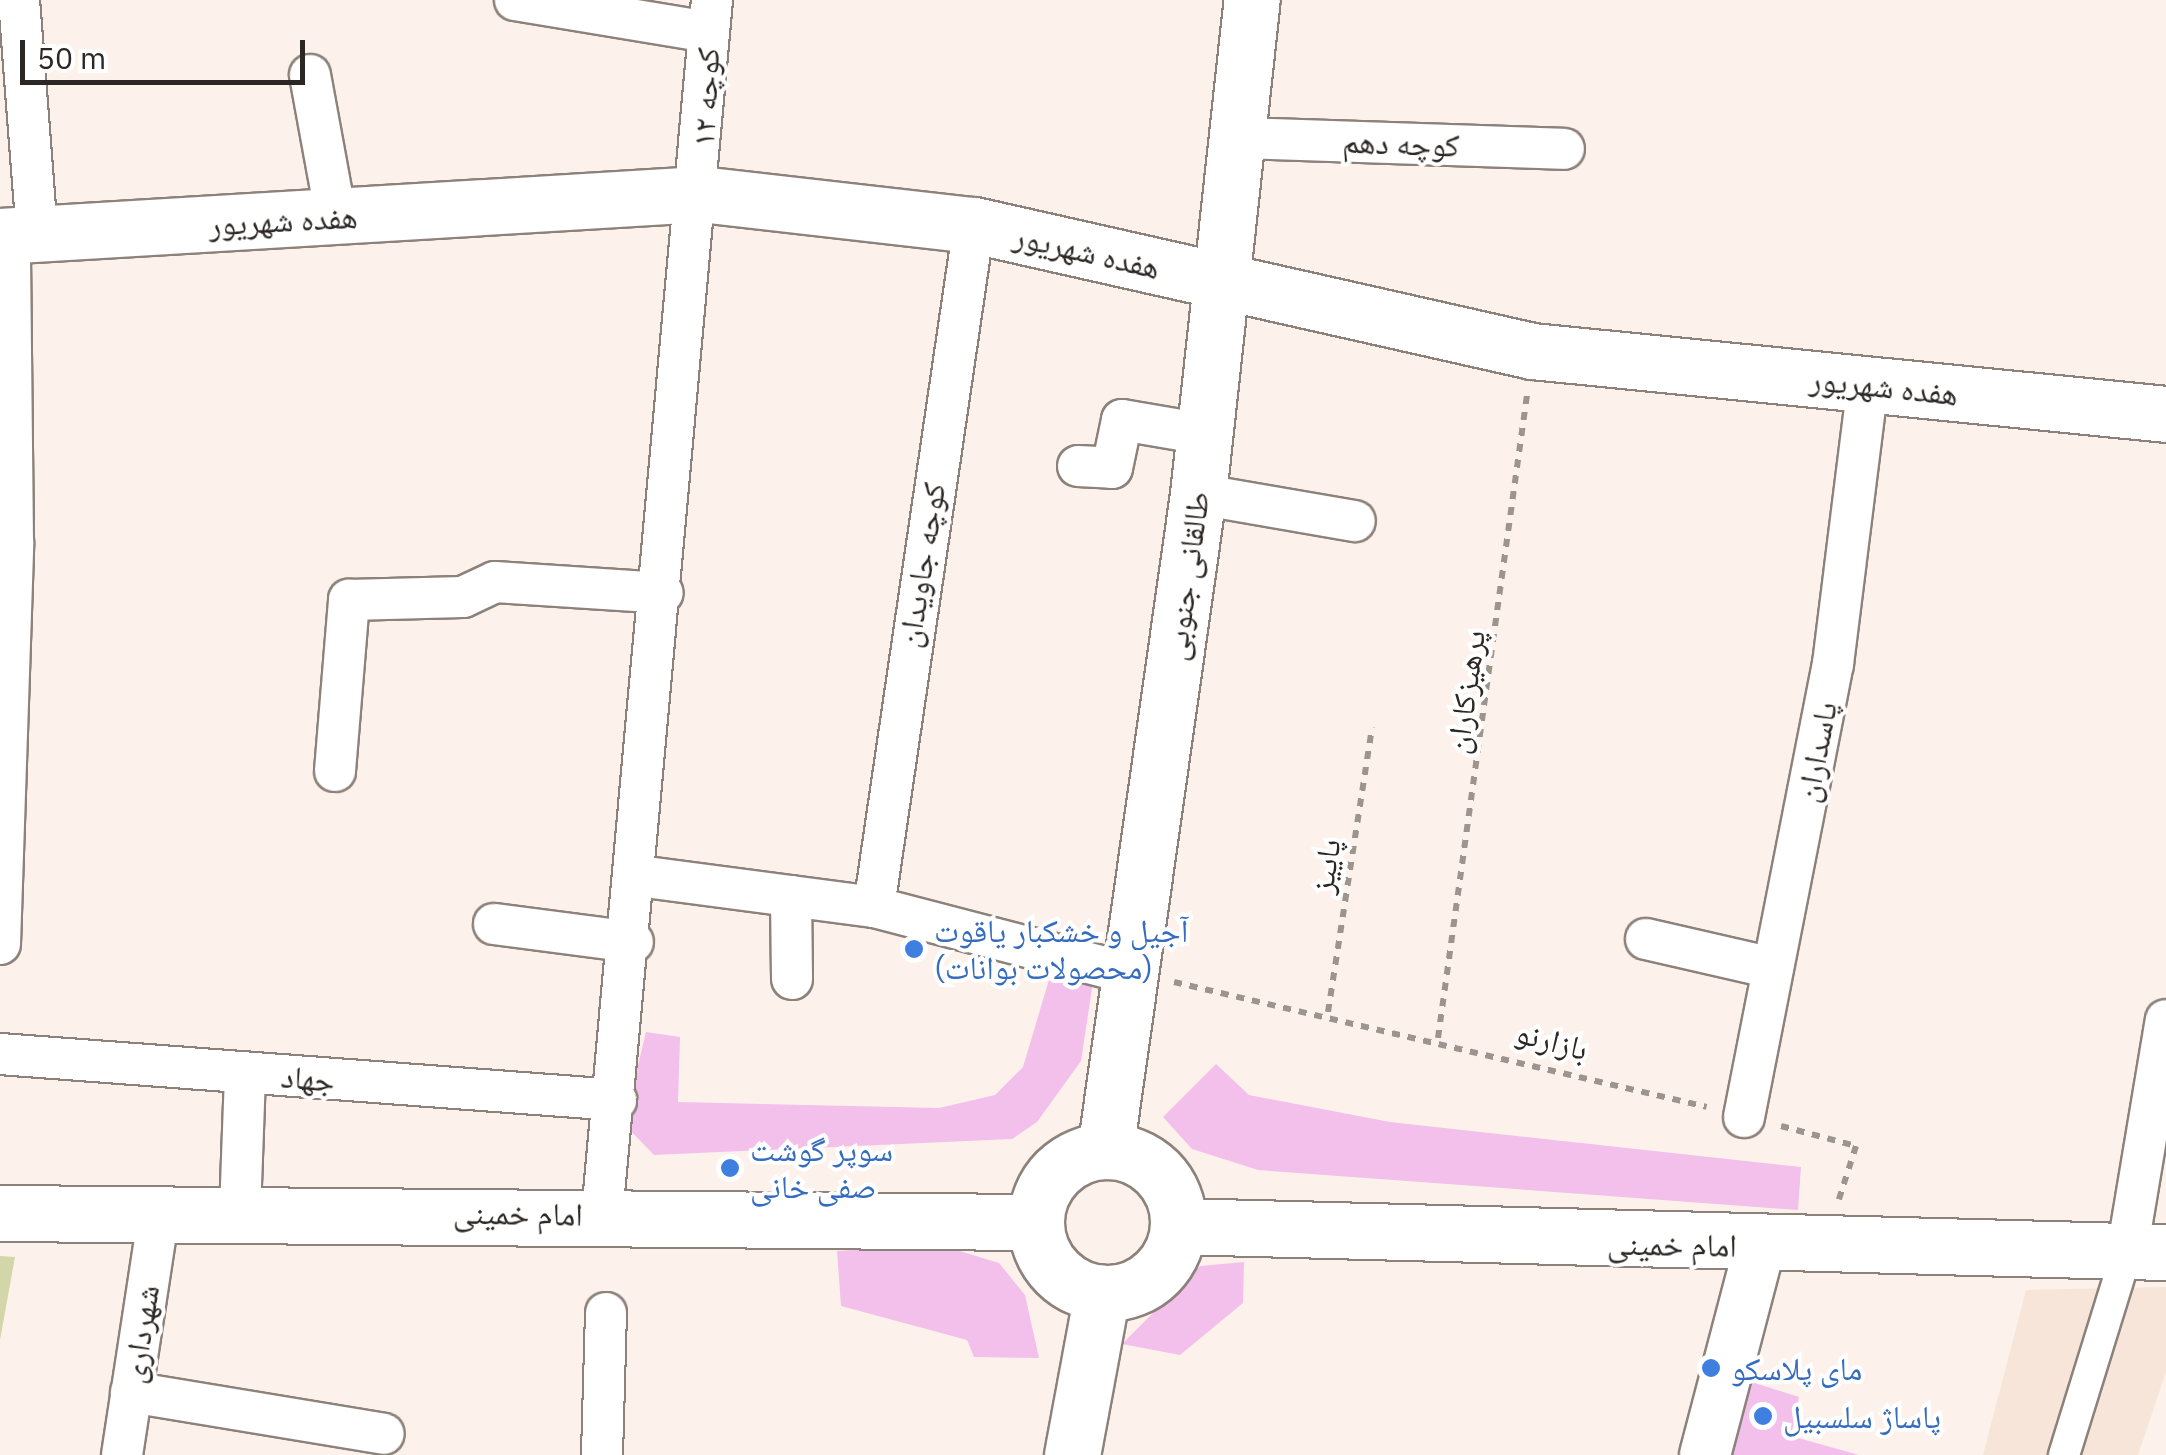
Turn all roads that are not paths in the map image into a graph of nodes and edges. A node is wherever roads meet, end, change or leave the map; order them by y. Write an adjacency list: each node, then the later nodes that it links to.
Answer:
1 (20, 0): 11 (street)
2 (515, 0): 4 (street)
3 (1252, 0): 6 (main road, طالقانی جنوبی)
4 (710, 16): 8 (street, کوچه ۱۲)
5 (310, 75): 9 (street)
6 (1239, 138): 7 (street, کوچه دهم); 12 (main road, طالقانی جنوبی)
7 (1564, 149)
8 (700, 194): 9 (main road, هفده شهریور); 10 (main road, هفده شهریور); 19 (street, کوچه ۱۲)
9 (336, 217): 11 (main road, هفده شهریور)
10 (974, 225): 12 (main road, هفده شهریور); 24 (street, کوچه جاویدان)
11 (16, 235): 20 (street)
12 (1220, 286): 13 (main road, هفده شهریور); 15 (main road, طالقانی جنوبی)
13 (1868, 384): 14 (main road, هفده شهریور); 29 (street, پاسداران)
14 (2166, 414)
15 (1204, 434): 16 (street); 17 (main road, طالقانی جنوبی)
16 (1078, 466)
17 (1198, 494): 18 (street); 30 (main road, طالقانی جنوبی)
18 (1355, 522)
19 (663, 593): 21 (street); 22 (street, کوچه ۱۲)
20 (3, 687): 28 (street)
21 (335, 771)
22 (638, 876): 23 (street); 27 (street, کوچه ۱۲)
23 (792, 896): 24 (street); 31 (street)
24 (874, 907): 30 (street)
25 (494, 924): 27 (street)
26 (1646, 940): 29 (street)
27 (632, 942): 35 (street, کوچه ۱۲)
28 (0, 944)
29 (1773, 968): 36 (street, پاسداران)
30 (1128, 972): 37 (main road, طالقانی جنوبی)
31 (792, 979)
32 (2166, 1020): 45 (street)
33 (0, 1054): 34 (street, جهاد)
34 (245, 1072): 35 (street, جهاد); 39 (street)
35 (616, 1100): 41 (street, کوچه ۱۲)
36 (1744, 1116)
37 (1105, 1151): 42 (main road); 43 (main road)
38 (159, 1212): 39 (main road, امام خمینی); 40 (main road, امام خمینی); 48 (street, شهرداری)
39 (240, 1212): 41 (main road, امام خمینی)
40 (0, 1213)
41 (602, 1214): 42 (main road, امام خمینی)
42 (1036, 1222): 46 (main road)
43 (1178, 1226): 44 (main road, امام خمینی); 46 (main road)
44 (1760, 1245): 45 (main road, امام خمینی); 53 (street)
45 (2146, 1252): 54 (street)
46 (1102, 1293): 52 (main road)
47 (606, 1313): 51 (street)
48 (131, 1392): 49 (street); 50 (street, شهرداری)
49 (384, 1434)
50 (122, 1455)
51 (602, 1455)
52 (1072, 1455)
53 (1706, 1455)
54 (2064, 1455)

